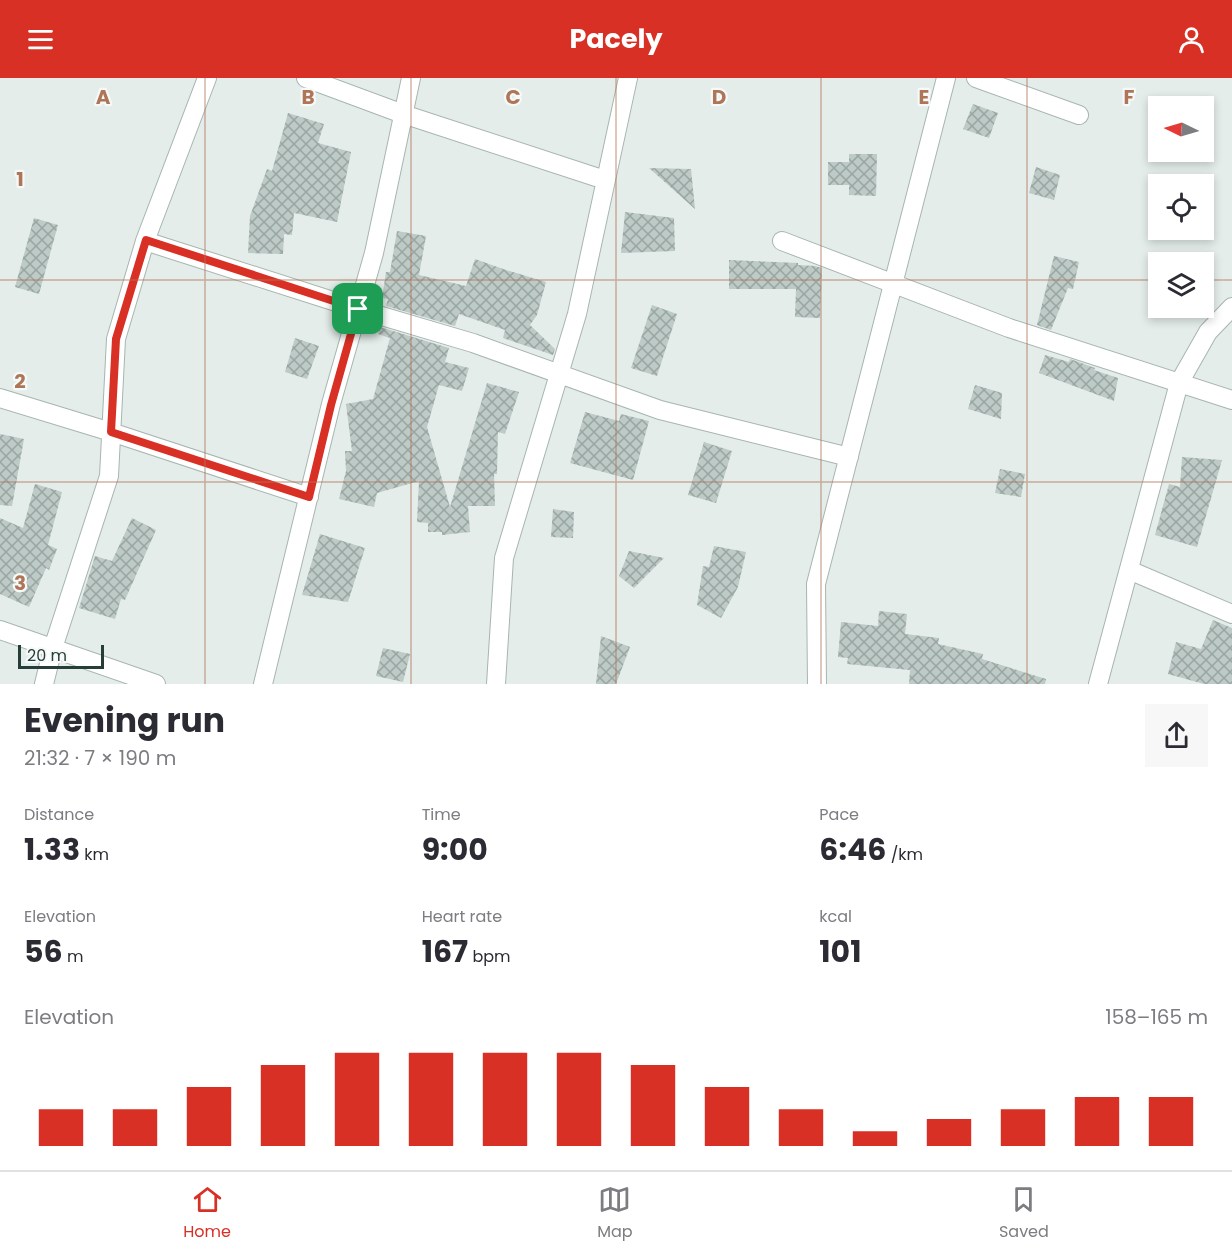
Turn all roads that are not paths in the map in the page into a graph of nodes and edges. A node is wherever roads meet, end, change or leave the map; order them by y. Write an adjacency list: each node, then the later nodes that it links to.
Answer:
1 (207, 78): 10 (street)
2 (306, 78): 7 (street)
3 (411, 78): 7 (street)
4 (628, 78): 9 (street)
5 (946, 78): 12 (street)
6 (976, 78): 8 (street)
7 (403, 114): 9 (street); 14 (street)
8 (1079, 115)
9 (605, 180): 15 (street)
10 (146, 240): 14 (street); 19 (street)
11 (782, 241): 12 (street)
12 (892, 283): 16 (street); 20 (street)
13 (1232, 307): 16 (street)
14 (358, 309): 15 (street); 21 (street)
15 (559, 373): 20 (street); 29 (street)
16 (1179, 383): 18 (street); 22 (street)
17 (0, 398): 19 (street)
18 (1232, 400)
19 (111, 432): 21 (street); 25 (street)
20 (849, 457): 30 (street)
21 (309, 497): 28 (street)
22 (1129, 570): 23 (street); 31 (street)
23 (1232, 614)
24 (0, 630): 25 (street)
25 (52, 648): 26 (street); 27 (street)
26 (44, 684)
27 (156, 684)
28 (262, 684)
29 (496, 684)
30 (817, 684)
31 (1098, 684)

